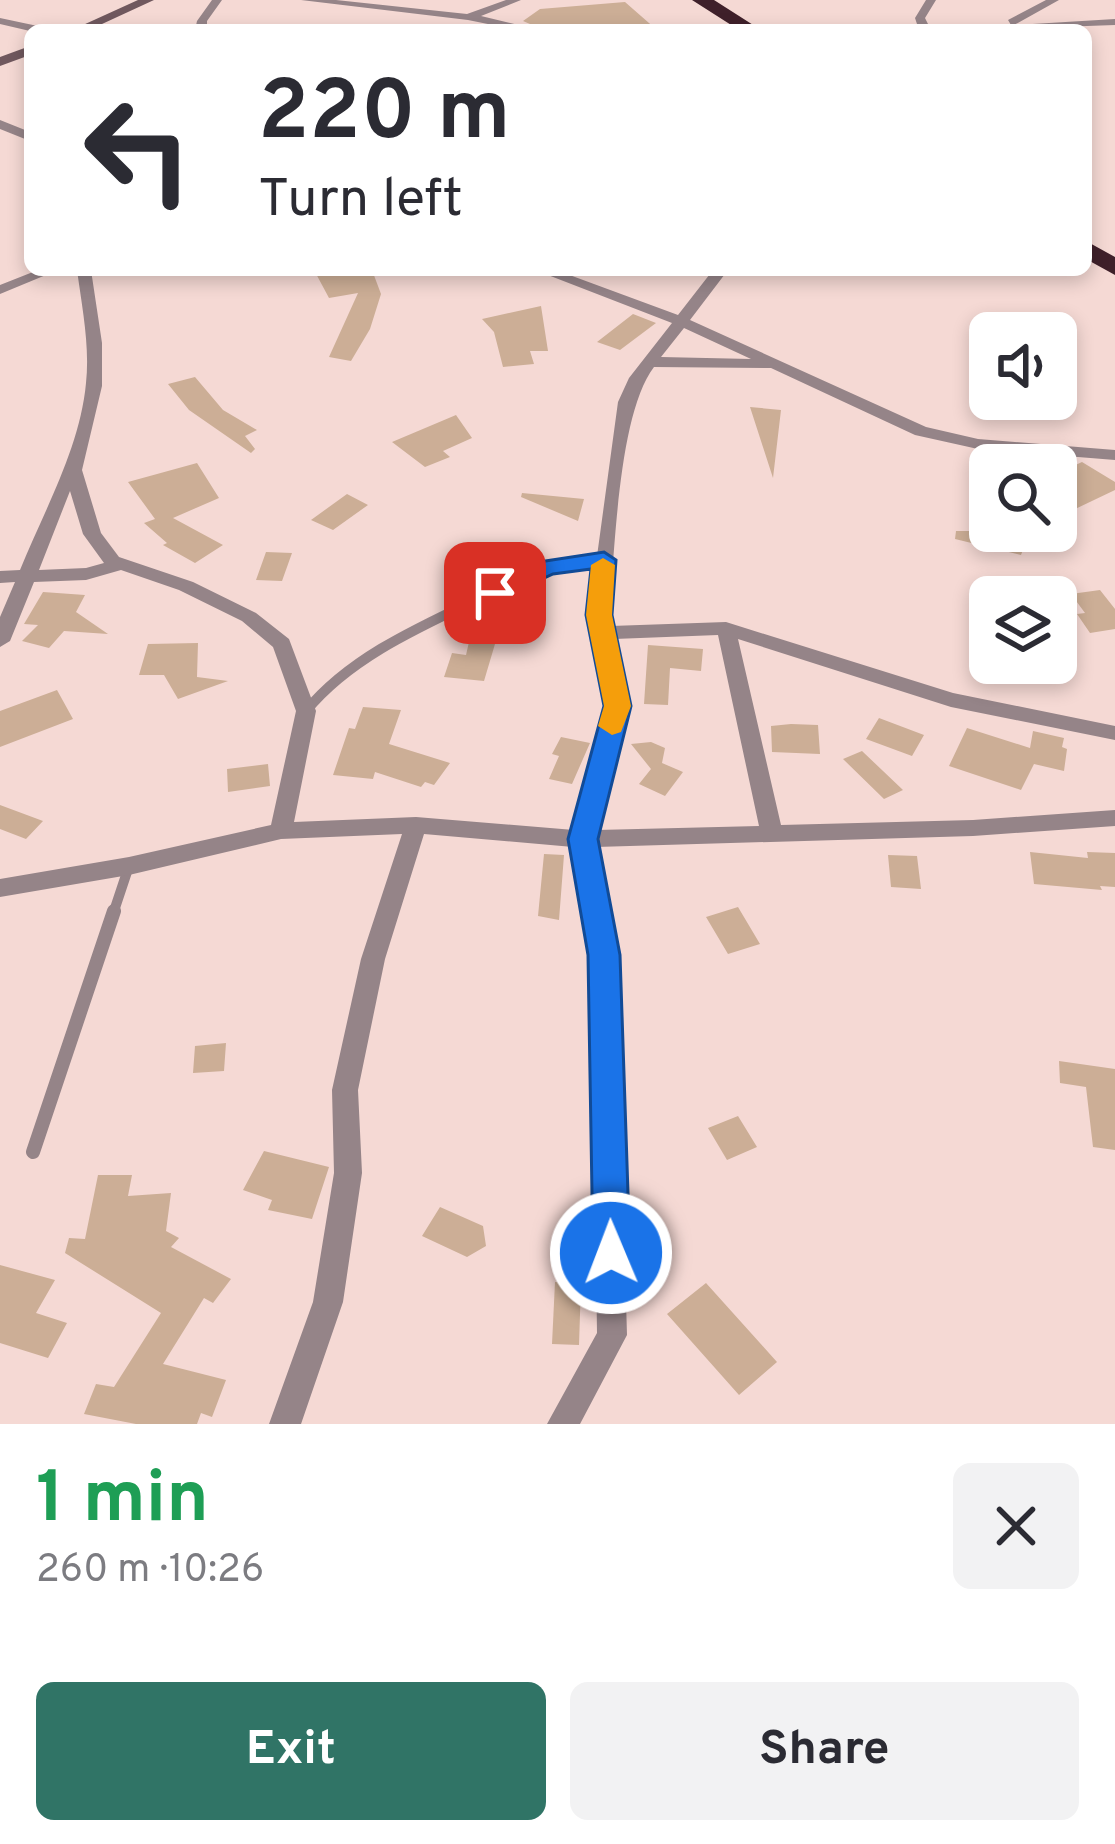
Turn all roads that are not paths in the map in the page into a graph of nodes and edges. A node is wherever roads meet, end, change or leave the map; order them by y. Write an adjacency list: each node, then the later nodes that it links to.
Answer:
1 (143, 0): 8 (street)
2 (306, 0): 6 (street)
3 (516, 0): 6 (street)
4 (701, 0): 10 (highway)
5 (1054, 0): 11 (street)
6 (468, 17): 9 (street)
7 (1115, 22): 12 (street)
8 (91, 24)
9 (504, 24)
10 (742, 24)
11 (1009, 24)
12 (1077, 24)
13 (36, 276): 17 (street)
14 (85, 276): 22 (street)
15 (558, 276): 18 (street)
16 (717, 276): 18 (street)
17 (0, 290)
18 (683, 322): 19 (street); 20 (street)
19 (651, 362): 20 (street); 23 (street)
20 (775, 364): 21 (street)
21 (1115, 455)
22 (74, 460): 24 (street); 25 (street)
23 (604, 560): 28 (street); 30 (lane)
24 (118, 565): 25 (street); 30 (street)
25 (25, 576): 26 (street); 29 (street)
26 (0, 577)
27 (726, 628): 28 (street); 31 (street); 35 (street)
28 (602, 633): 36 (street)
29 (0, 641)
30 (306, 711): 34 (street)
31 (1115, 733)
32 (1115, 818): 35 (street)
33 (416, 825): 34 (street); 36 (street); 40 (street)
34 (281, 831): 37 (street)
35 (772, 834): 36 (street)
36 (583, 839): 41 (street)
37 (129, 866): 38 (street); 39 (lane)
38 (0, 889)
39 (33, 1152)
40 (285, 1424)
41 (562, 1424)

